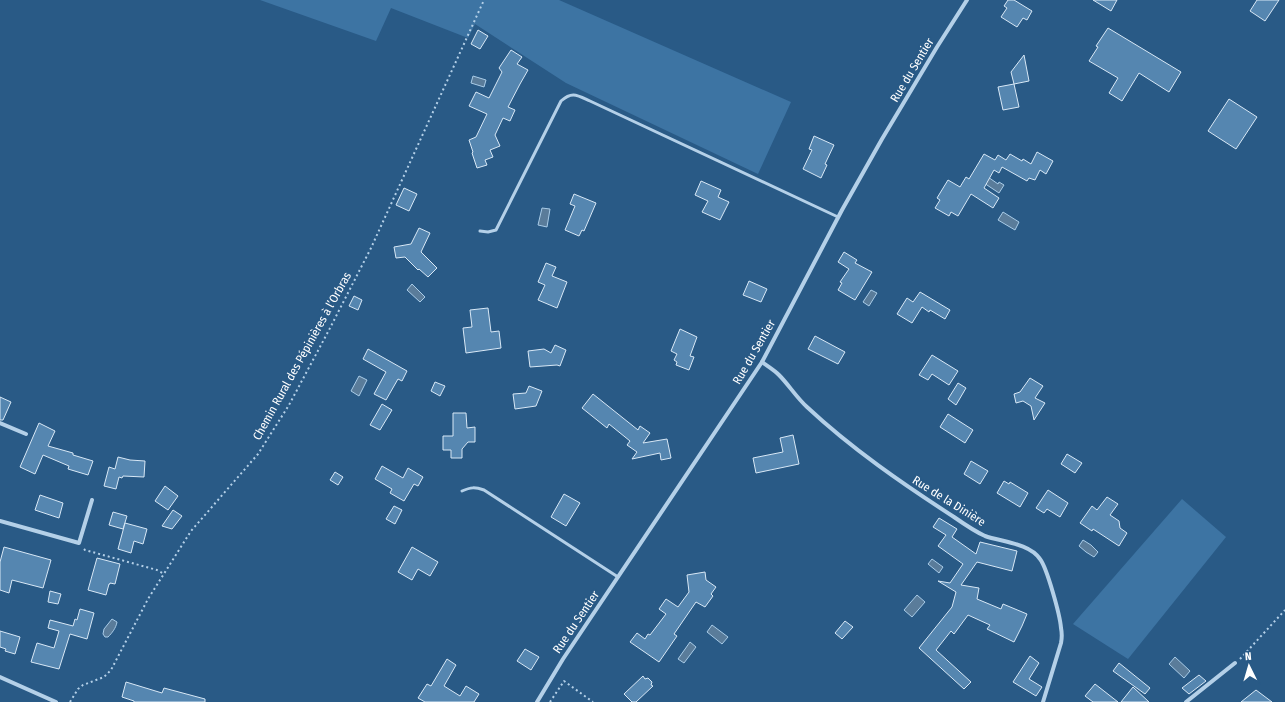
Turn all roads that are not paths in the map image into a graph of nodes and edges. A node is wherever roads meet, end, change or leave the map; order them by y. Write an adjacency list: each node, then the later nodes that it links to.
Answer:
1 (967, 0): 2 (street, Rue du Sentier)
2 (838, 217): 3 (lane); 4 (street, Rue du Sentier)
3 (480, 231)
4 (762, 362): 10 (street, Rue du Sentier); 15 (street, Rue de la Dinière)
5 (0, 423): 6 (street)
6 (26, 434)
7 (462, 492): 10 (lane)
8 (92, 500): 9 (street)
9 (0, 521)
10 (618, 577): 14 (street, Rue du Sentier)
11 (1235, 663): 16 (street)
12 (0, 678): 13 (street)
13 (56, 702)
14 (537, 702)
15 (1043, 702)
16 (1186, 702)

